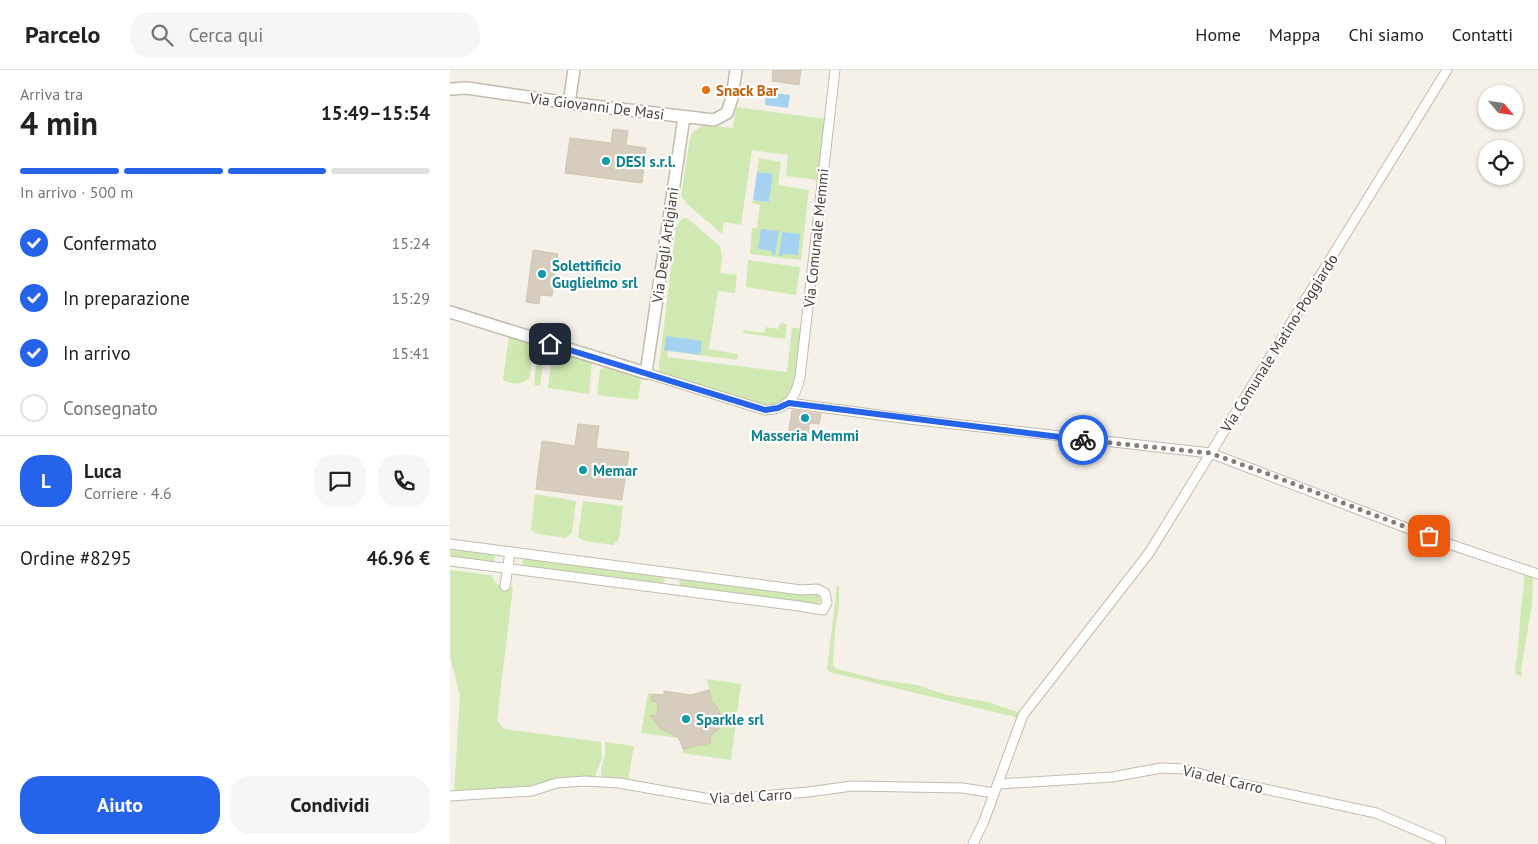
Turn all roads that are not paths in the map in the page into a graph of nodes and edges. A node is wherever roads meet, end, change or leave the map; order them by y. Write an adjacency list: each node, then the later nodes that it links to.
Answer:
1 (574, 70): 8 (street)
2 (736, 70): 9 (street, Via Giovanni De Masi)
3 (835, 70): 12 (street, Via Comunale Memmi)
4 (1447, 70): 13 (street, Via Comunale Matino-Poggiardo)
5 (450, 82): 6 (street)
6 (467, 88): 7 (street); 8 (street, Via Giovanni De Masi)
7 (450, 89)
8 (569, 103): 9 (street, Via Giovanni De Masi)
9 (684, 117): 11 (street, Via Degli Artigiani)
10 (450, 312): 11 (street)
11 (646, 373): 12 (street)
12 (789, 403): 13 (street)
13 (1210, 453): 19 (street); 22 (street, Via Comunale Matino-Poggiardo)
14 (450, 544): 15 (street)
15 (510, 552): 17 (street); 18 (street)
16 (450, 561): 17 (street)
17 (508, 568): 20 (street); 21 (street)
18 (673, 573): 21 (street); 21 (street)
19 (1538, 574)
20 (505, 586)
21 (671, 589)
22 (998, 784): 23 (street, Via Comunale Matino-Poggiardo); 25 (street, Via del Carro)
23 (994, 793): 24 (street, Via del Carro); 26 (street, Via Comunale Matino-Poggiardo)
24 (450, 796)
25 (1441, 841)
26 (973, 844)

